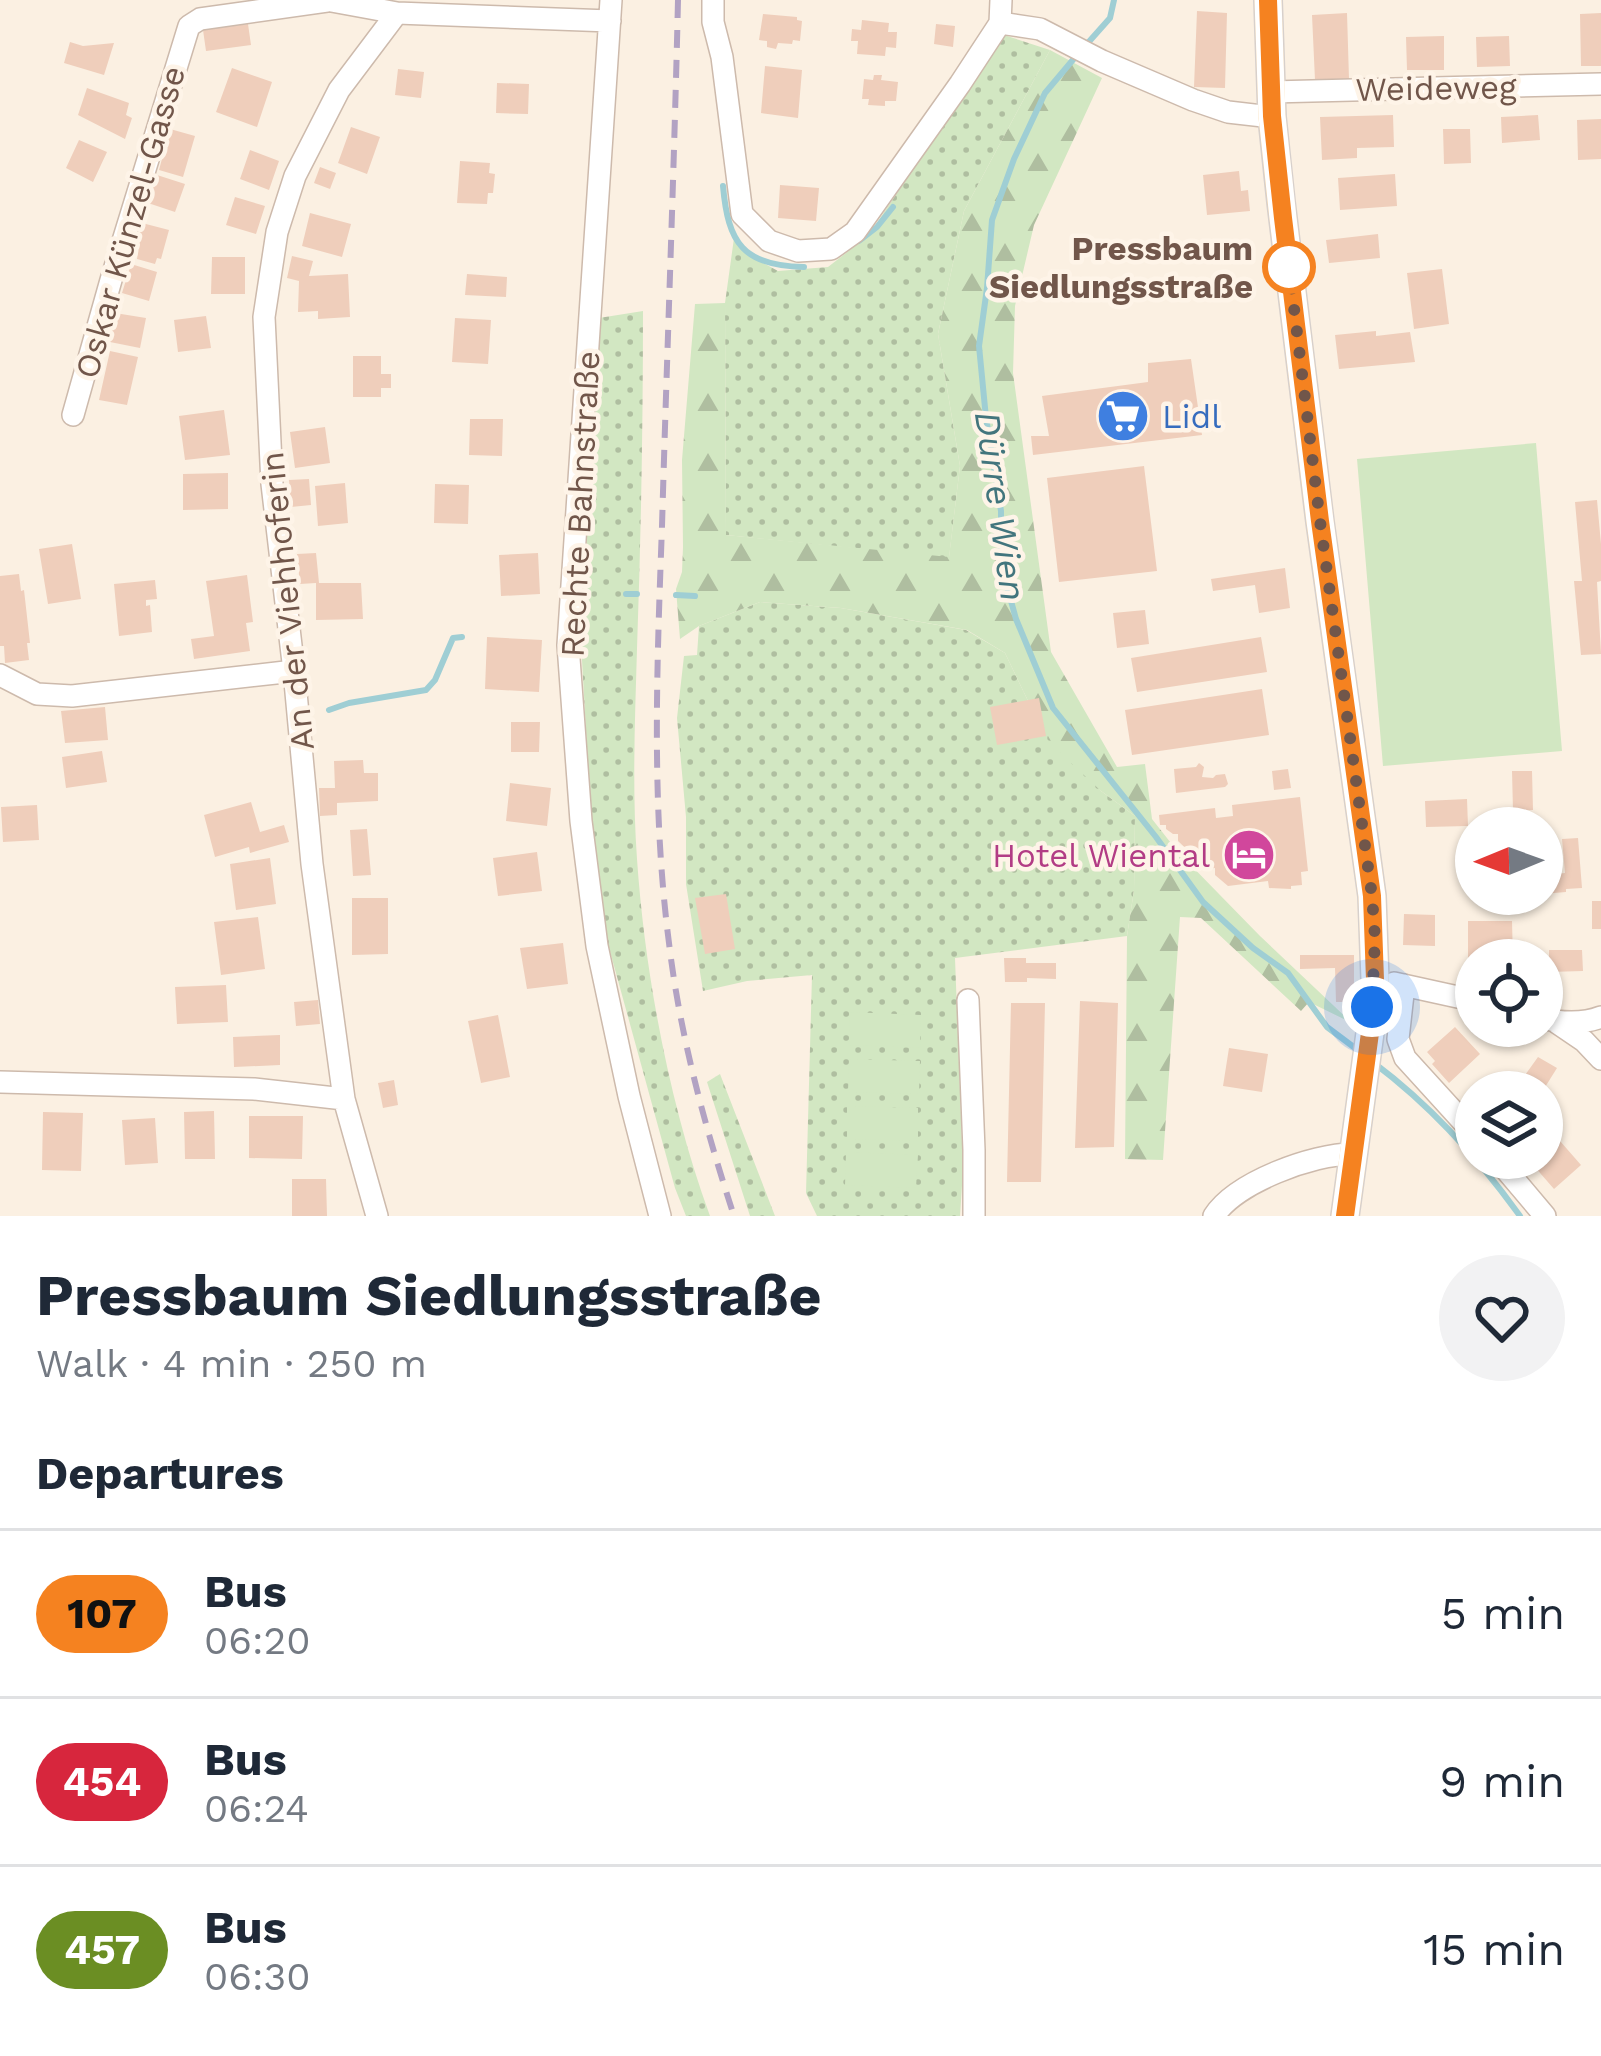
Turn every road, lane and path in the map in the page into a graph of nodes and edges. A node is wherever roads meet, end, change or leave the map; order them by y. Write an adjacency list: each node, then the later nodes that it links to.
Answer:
1 (326, 0): 5 (street); 9 (street, Oskar Künzel-Gasse)
2 (1268, 0): 8 (main road)
3 (611, 11): 5 (street); 26 (street, Rechte Bahnstraße)
4 (1000, 12): 6 (street); 8 (street, Weideweg)
5 (397, 13): 10 (street, An der Viehhoferin)
6 (708, 15)
7 (1601, 84): 8 (street, Weideweg)
8 (1271, 104): 12 (main road)
9 (73, 416)
10 (294, 670): 11 (street); 21 (street, An der Viehhoferin)
11 (0, 675)
12 (1375, 980): 13 (street); 23 (main road)
13 (1405, 985): 14 (street); 22 (street)
14 (1455, 996)
15 (968, 1000): 27 (street)
16 (1601, 1017): 17 (street)
17 (1563, 1020)
18 (1563, 1028): 19 (street)
19 (1601, 1059)
20 (0, 1082): 21 (street)
21 (344, 1099): 25 (street, An der Viehhoferin)
22 (1455, 1113)
23 (1352, 1154): 28 (street); 29 (main road)
24 (1514, 1179): 30 (street)
25 (377, 1216)
26 (660, 1216)
27 (974, 1216)
28 (1214, 1216)
29 (1345, 1216)
30 (1545, 1216)

